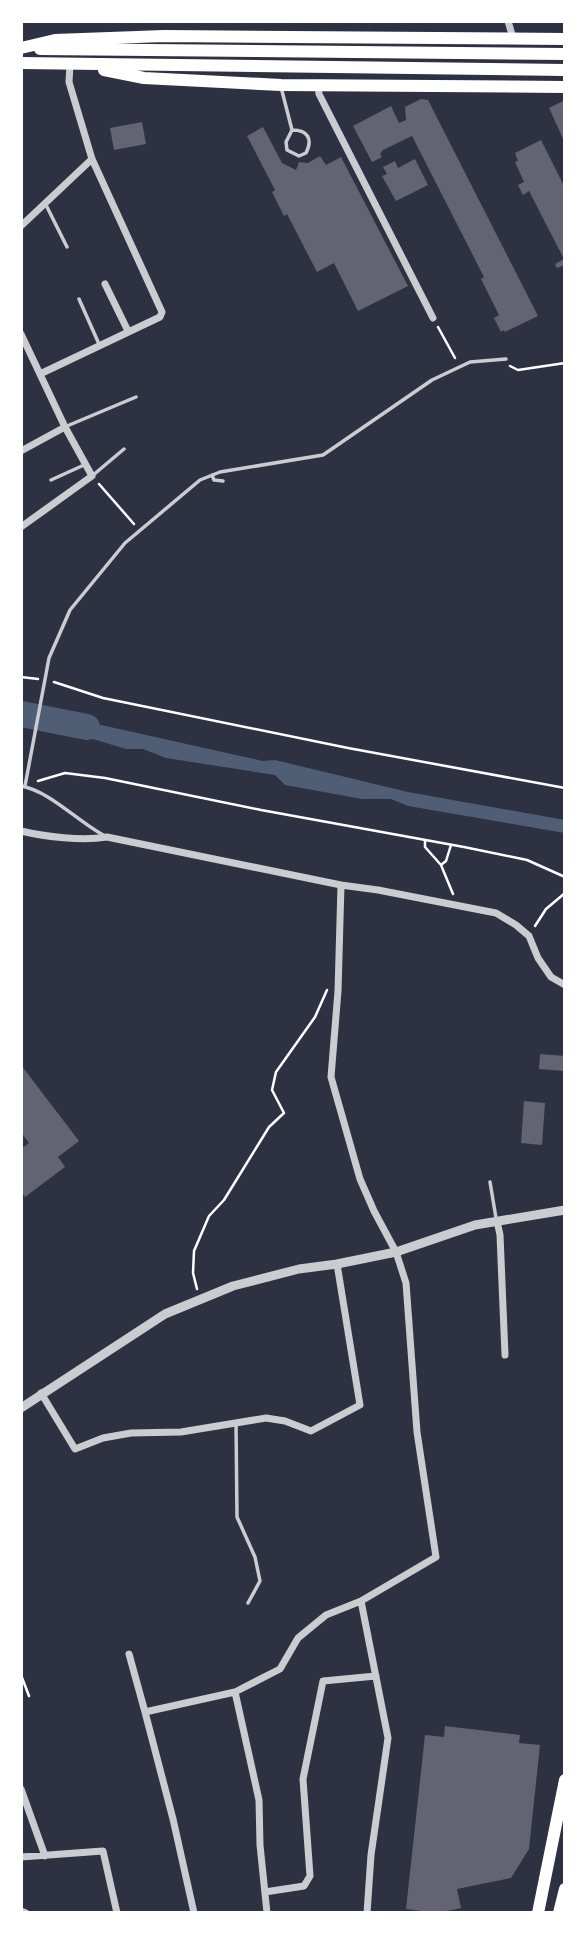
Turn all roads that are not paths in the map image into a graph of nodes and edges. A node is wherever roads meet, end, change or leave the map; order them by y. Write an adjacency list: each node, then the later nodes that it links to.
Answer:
1 (508, 21): 2 (street)
2 (513, 38): 3 (highway); 4 (highway)
3 (565, 39)
4 (21, 48): 5 (highway)
5 (565, 54)
6 (21, 63): 7 (highway)
7 (70, 64): 8 (highway); 9 (highway); 13 (street)
8 (565, 70)
9 (281, 85): 10 (highway); 12 (lane)
10 (318, 85): 11 (highway); 19 (street)
11 (565, 87)
12 (292, 130): 12 (lane)
13 (92, 159): 14 (street); 20 (street)
14 (45, 203): 15 (street); 16 (lane)
15 (21, 226)
16 (67, 247)
17 (105, 284): 20 (street)
18 (79, 299): 22 (lane)
19 (433, 318)
20 (128, 331): 22 (street)
21 (21, 334): 24 (street)
22 (99, 344): 24 (street)
23 (506, 359): 30 (lane)
24 (40, 374): 26 (street)
25 (136, 397): 26 (lane)
26 (65, 427): 28 (street); 29 (street)
27 (124, 449): 31 (lane)
28 (21, 451)
29 (86, 464): 31 (street); 32 (lane)
30 (212, 475): 33 (lane); 35 (lane)
31 (92, 476): 34 (street)
32 (51, 480)
33 (223, 481)
34 (21, 527)
35 (24, 785): 37 (lane)
36 (21, 831): 37 (street)
37 (107, 837): 38 (street)
38 (341, 885): 39 (street); 43 (street)
39 (565, 985)
40 (490, 1182): 42 (lane)
41 (565, 1210): 42 (street)
42 (497, 1221): 43 (street); 45 (street)
43 (396, 1252): 44 (street); 49 (street)
44 (337, 1264): 46 (street); 48 (street)
45 (505, 1355)
46 (41, 1393): 47 (street); 48 (street)
47 (21, 1408)
48 (236, 1421): 50 (lane)
49 (361, 1601): 52 (street); 53 (street)
50 (248, 1603)
51 (129, 1654): 54 (street)
52 (376, 1676): 60 (street); 66 (street)
53 (235, 1692): 54 (street); 60 (street)
54 (145, 1712): 64 (street)
55 (565, 1780): 67 (highway)
56 (21, 1789): 57 (street)
57 (45, 1856): 58 (street); 63 (street)
58 (21, 1857)
59 (565, 1889): 68 (highway)
60 (265, 1892): 65 (street)
61 (21, 1910): 62 (street)
62 (26, 1913)
63 (117, 1913)
64 (194, 1913)
65 (267, 1913)
66 (367, 1913)
67 (538, 1913)
68 (559, 1913)

